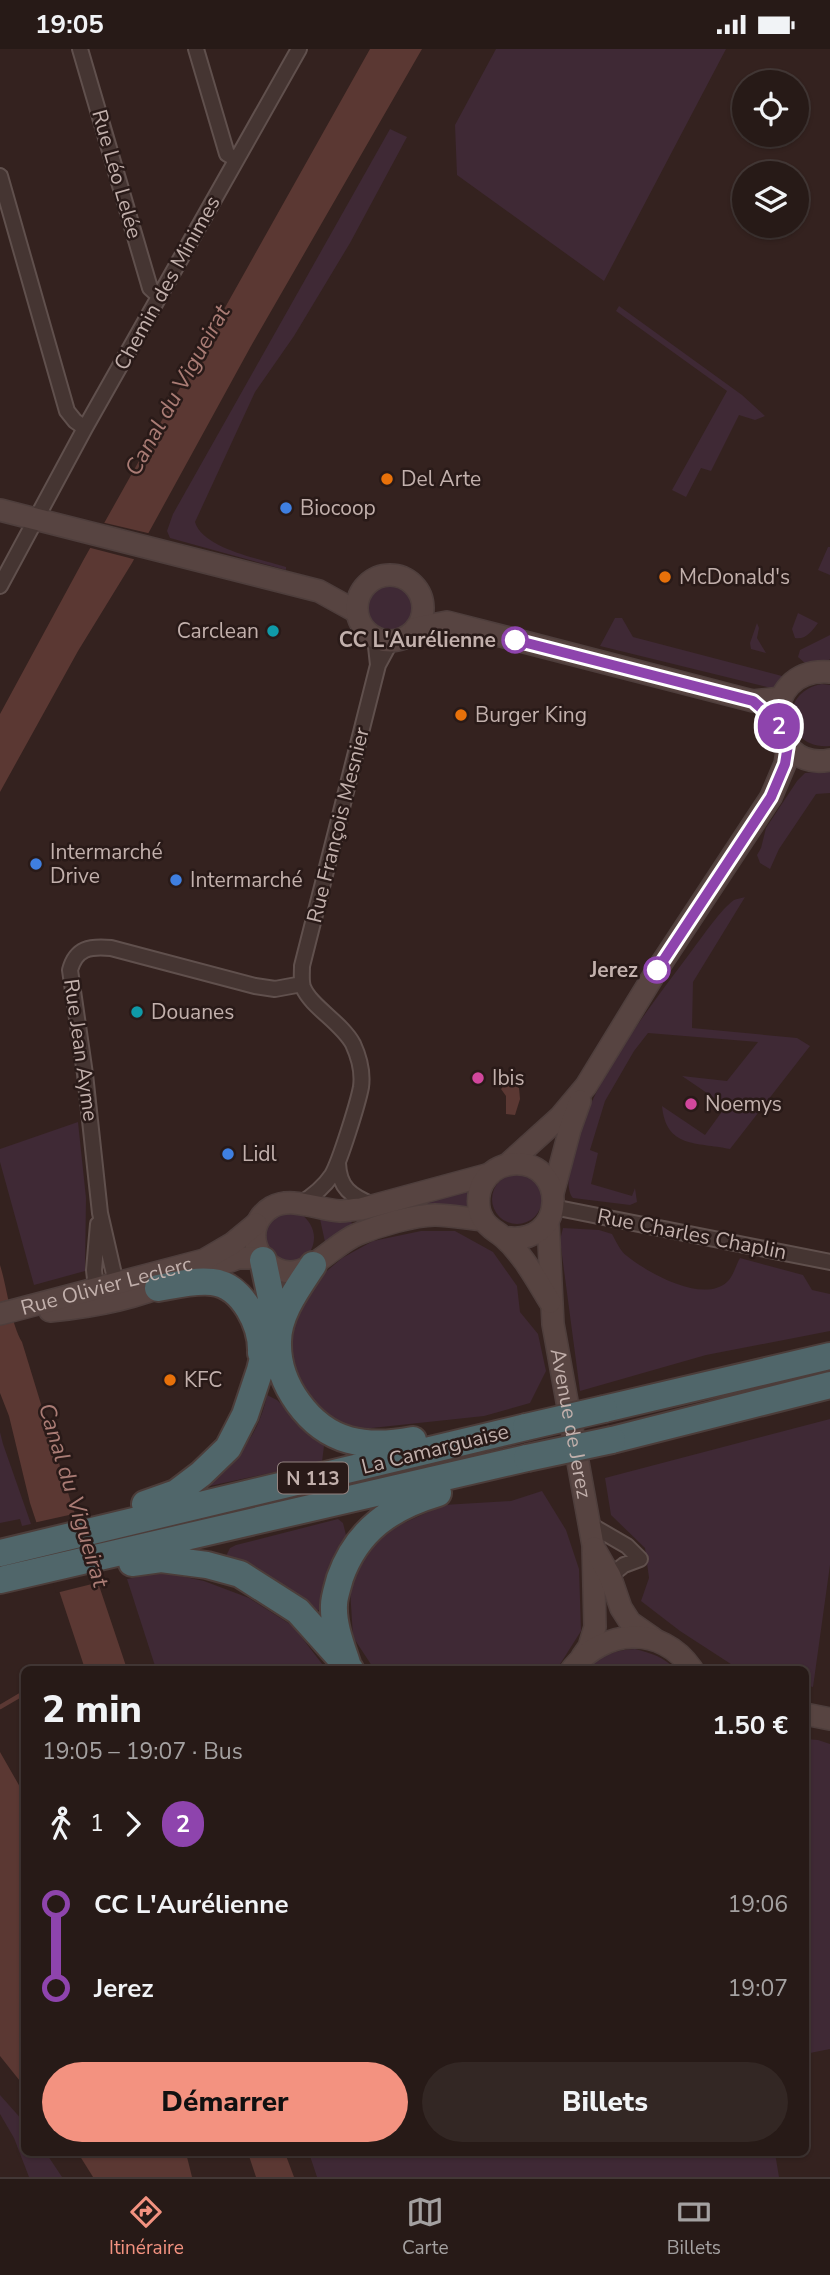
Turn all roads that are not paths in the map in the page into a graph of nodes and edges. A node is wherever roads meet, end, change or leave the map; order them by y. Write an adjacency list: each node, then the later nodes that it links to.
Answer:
1 (80, 49): 6 (street, Rue Léo Lelée)
2 (196, 49): 4 (street)
3 (299, 49): 4 (street, Chemin des Minimes)
4 (236, 159): 6 (street, Chemin des Minimes)
5 (0, 176): 7 (street)
6 (159, 296): 7 (street, Chemin des Minimes)
7 (85, 428): 9 (street, Chemin des Minimes)
8 (0, 510): 9 (main road)
9 (36, 518): 10 (street, Chemin des Minimes); 12 (main road)
10 (0, 586)
11 (364, 588): 12 (main road); 13 (main road); 14 (main road)
12 (319, 591): 14 (main road)
13 (422, 601): 15 (main road); 16 (main road)
14 (357, 612): 17 (main road)
15 (447, 622): 16 (main road); 20 (main road)
16 (416, 628): 17 (main road)
17 (383, 639): 25 (street, Rue François Mesnier)
18 (830, 672): 19 (main road)
19 (781, 698): 20 (main road); 21 (main road)
20 (753, 701): 21 (main road)
21 (778, 723): 22 (main road)
22 (788, 745): 23 (main road); 24 (main road)
23 (820, 760): 24 (main road)
24 (771, 797): 26 (main road)
25 (302, 984): 27 (street); 38 (street, Rue Jean Ayme)
26 (586, 1086): 28 (main road); 31 (main road)
27 (338, 1162): 29 (street); 30 (street)
28 (499, 1169): 30 (main road, Rue Olivier Leclerc); 31 (main road); 32 (main road)
29 (300, 1204): 30 (main road, Rue Olivier Leclerc); 33 (main road, Rue Olivier Leclerc)
30 (374, 1205)
31 (551, 1207): 34 (main road); 36 (street, Rue Charles Chaplin); 40 (main road, Avenue de Jerez)
32 (483, 1220): 34 (main road); 37 (main road, Rue Olivier Leclerc)
33 (256, 1224): 35 (main road); 38 (main road, Rue Olivier Leclerc)
34 (503, 1237): 40 (main road)
35 (262, 1259): 37 (main road, Rue Olivier Leclerc); 39 (main road, Rue Olivier Leclerc); 44 (highway)
36 (830, 1262)
37 (313, 1265): 46 (highway)
38 (106, 1285): 41 (main road, Rue Olivier Leclerc)
39 (158, 1289): 41 (main road, Rue Olivier Leclerc); 44 (highway)
40 (550, 1302): 48 (main road, Avenue de Jerez)
41 (24, 1308): 42 (main road)
42 (0, 1314)
43 (830, 1356): 46 (highway, La Camarguaise / N 113, bridge)
44 (260, 1370): 50 (highway)
45 (830, 1385): 47 (highway, La Camarguaise / N 113, bridge)
46 (526, 1427): 50 (highway, La Camarguaise / N 113)
47 (527, 1458): 50 (highway, La Camarguaise / N 113); 61 (highway)
48 (589, 1524): 52 (main road, Avenue de Jerez); 55 (street)
49 (27, 1542): 50 (highway, La Camarguaise / N 113); 51 (highway); 53 (highway, La Camarguaise / N 113)
50 (104, 1542): 54 (highway); 60 (highway)
51 (0, 1545)
52 (593, 1545): 55 (main road, Avenue de Jerez); 59 (main road, Avenue de Jerez)
53 (0, 1553)
54 (38, 1576): 56 (highway); 57 (highway)
55 (610, 1576): 58 (main road, Avenue de Jerez)
56 (0, 1580)
57 (0, 1587)
58 (658, 1641): 59 (main road); 62 (main road, Avenue de Jerez)
59 (577, 1663)
60 (348, 1666)
61 (349, 1666)
62 (689, 1666)
63 (809, 1715): 64 (main road)
64 (830, 1719)

